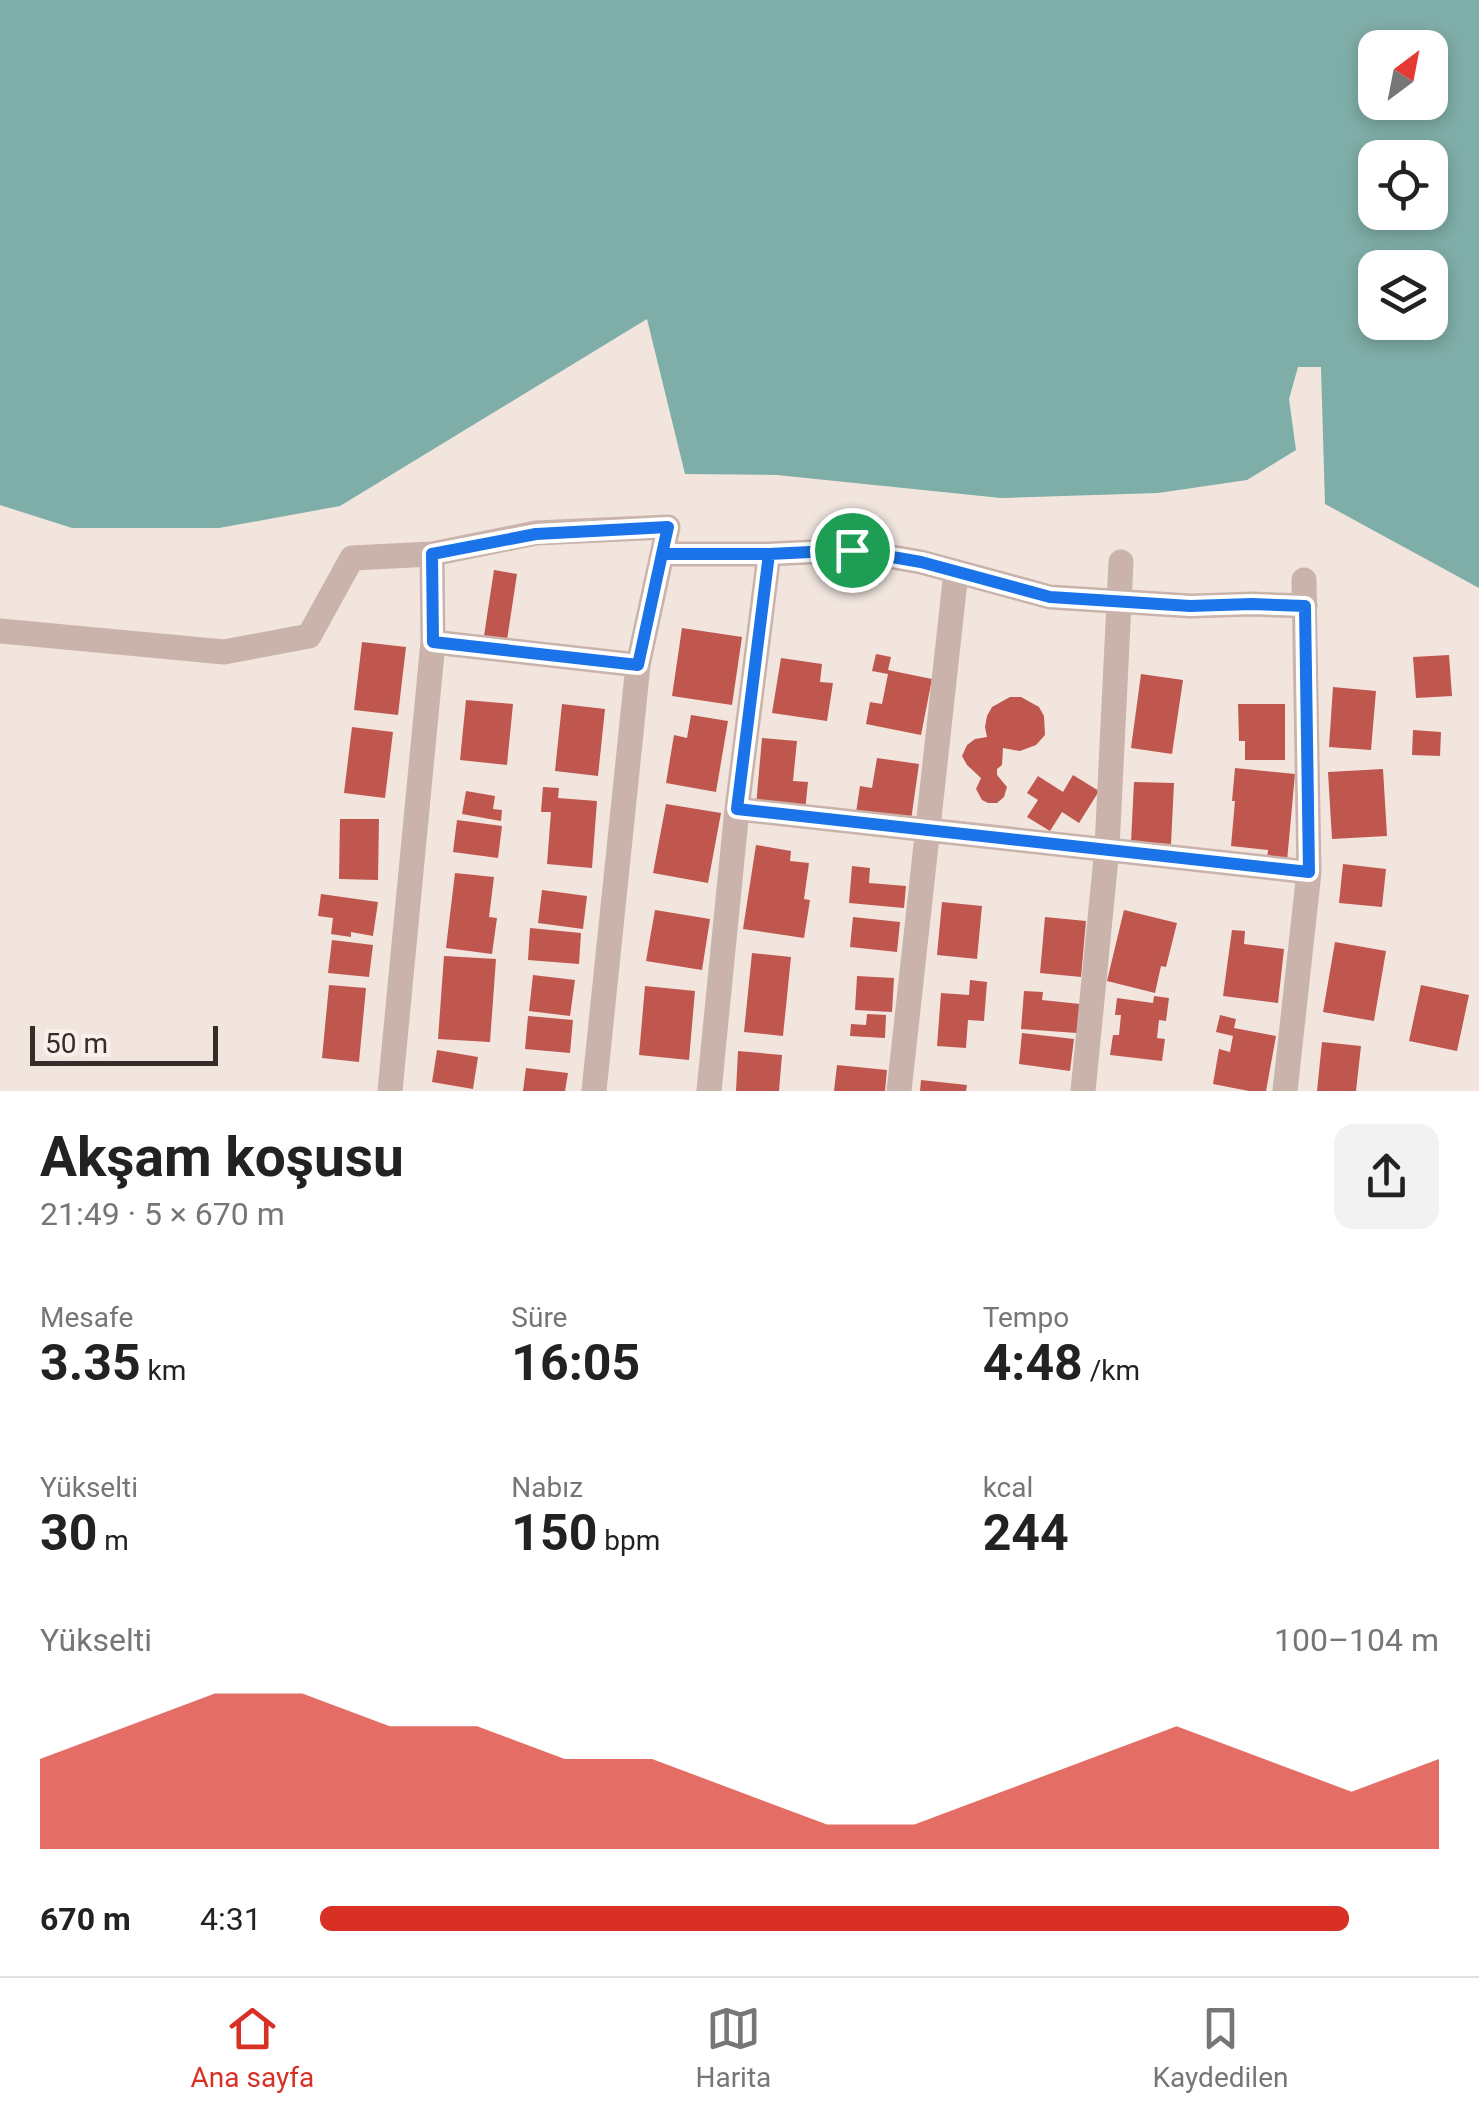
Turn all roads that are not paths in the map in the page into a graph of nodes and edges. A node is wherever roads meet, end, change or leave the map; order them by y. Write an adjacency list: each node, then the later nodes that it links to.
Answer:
1 (432, 554): 2 (street); 7 (street); 8 (street)
2 (662, 554): 3 (street); 9 (street)
3 (769, 554): 5 (street); 10 (street)
4 (1121, 562): 6 (street)
5 (956, 572): 6 (street); 11 (street)
6 (1119, 603): 12 (street); 13 (street)
7 (0, 632)
8 (433, 642): 9 (street); 14 (street)
9 (638, 665): 15 (street)
10 (737, 809): 11 (street); 16 (street)
11 (927, 830): 12 (street); 17 (street)
12 (1107, 848): 13 (street); 18 (street)
13 (1309, 872): 19 (street)
14 (390, 1091)
15 (594, 1091)
16 (710, 1091)
17 (899, 1091)
18 (1082, 1091)
19 (1285, 1091)

